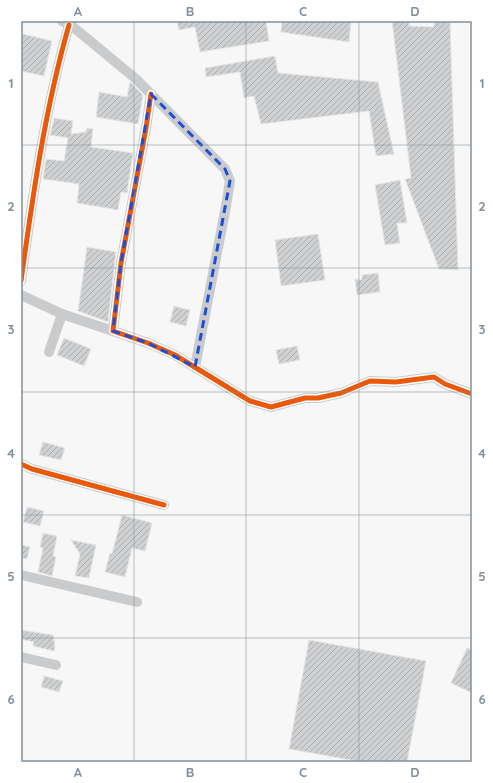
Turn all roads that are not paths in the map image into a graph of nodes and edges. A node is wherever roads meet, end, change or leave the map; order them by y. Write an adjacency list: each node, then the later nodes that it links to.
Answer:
1 (66, 23): 2 (street); 3 (street)
2 (151, 94): 6 (street); 8 (street)
3 (21, 281)
4 (21, 295): 5 (street)
5 (62, 314): 6 (street); 7 (street)
6 (113, 331): 8 (street)
7 (49, 352)
8 (195, 367): 9 (street)
9 (472, 394)
10 (21, 464): 11 (street)
11 (164, 505)
12 (21, 575): 13 (street)
13 (137, 602)
14 (21, 657): 15 (street)
15 (56, 665)

